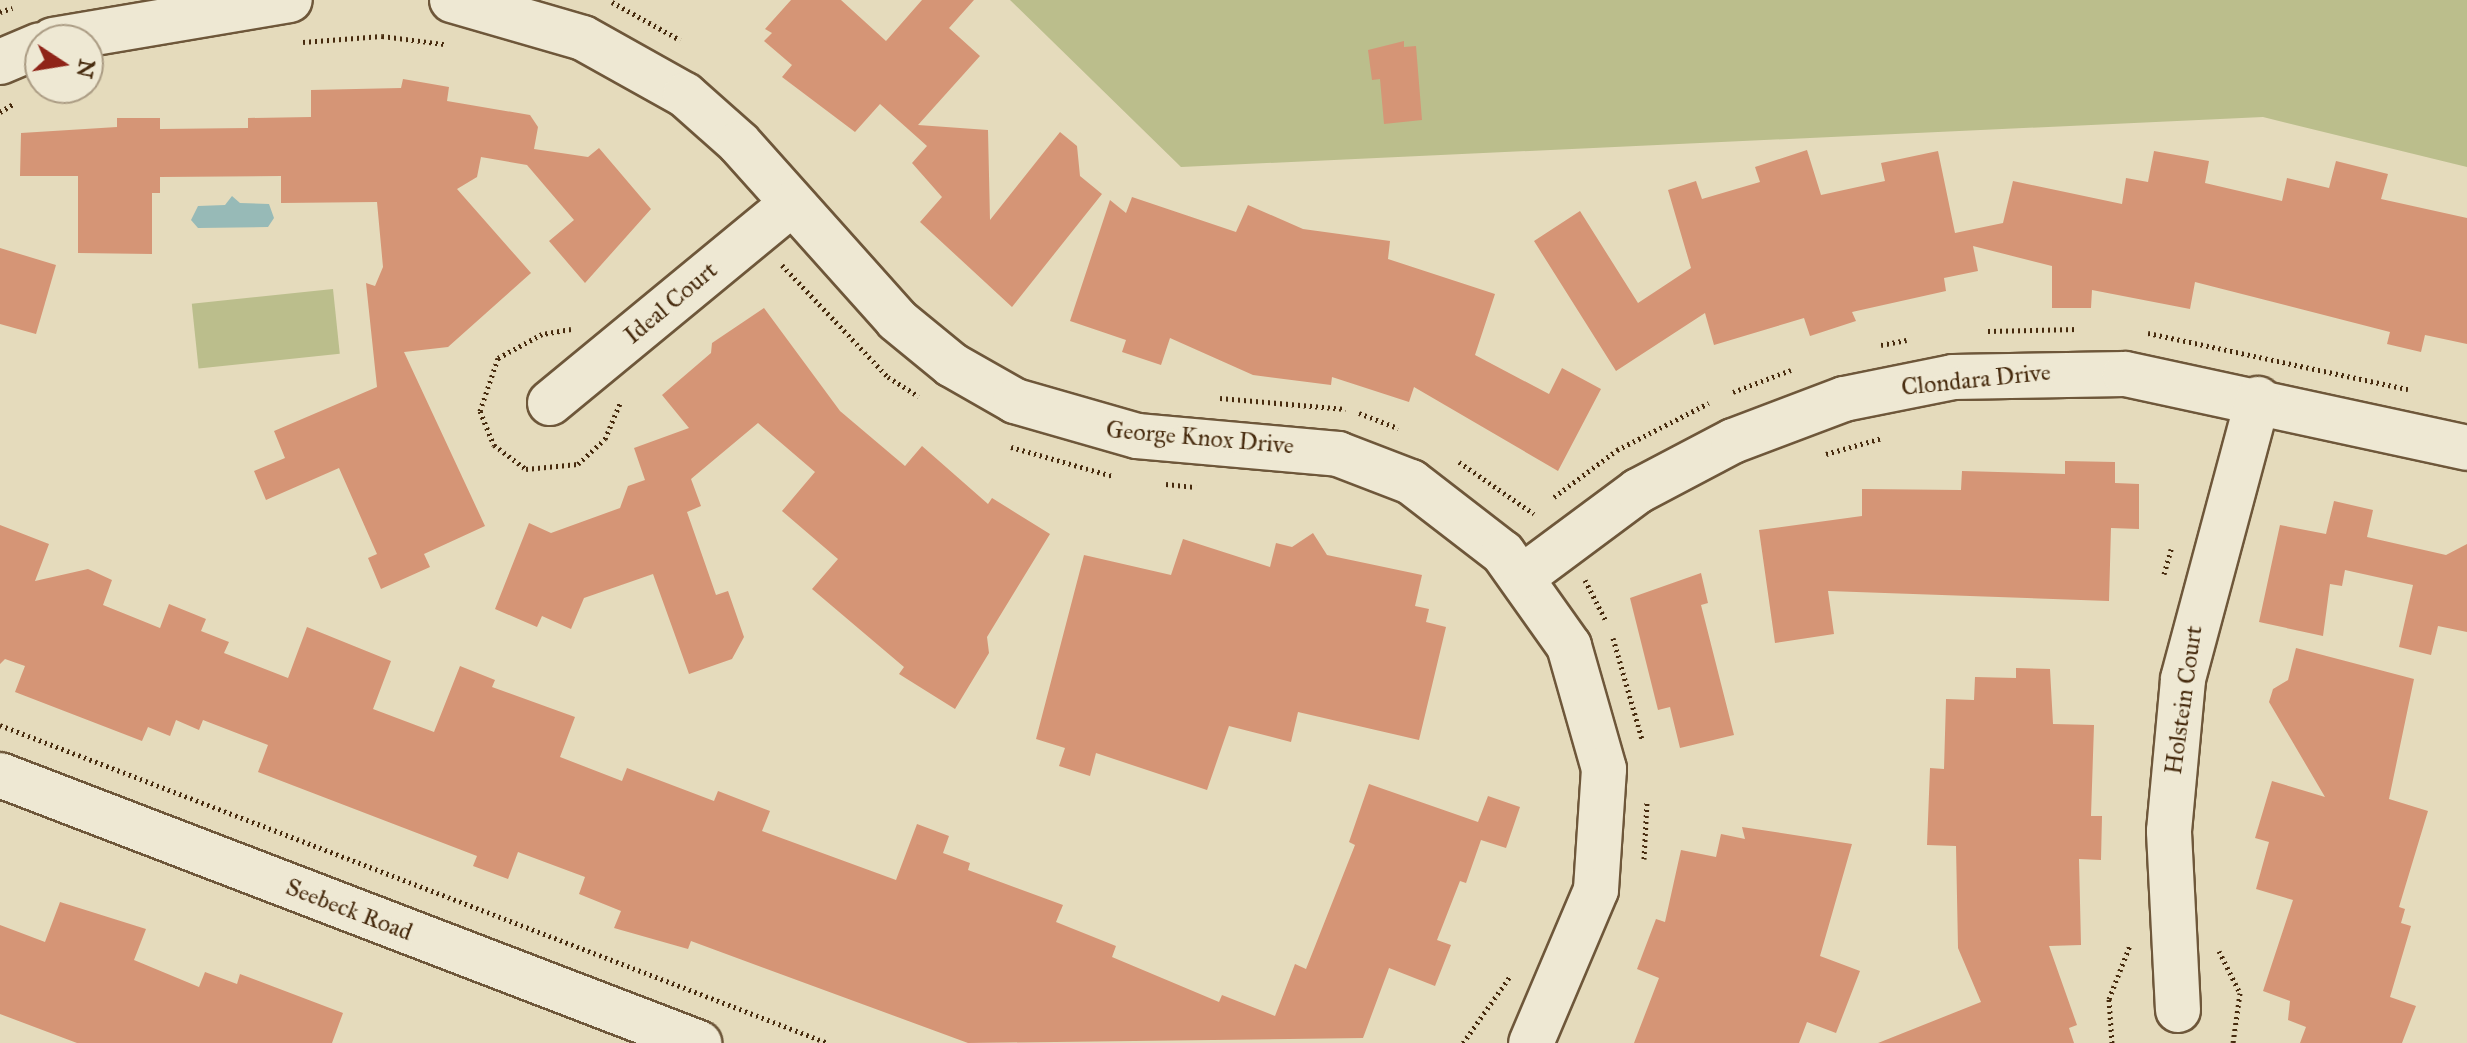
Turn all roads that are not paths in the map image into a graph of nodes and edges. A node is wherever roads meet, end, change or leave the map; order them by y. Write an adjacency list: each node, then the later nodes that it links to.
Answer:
1 (290, 0): 3 (street)
2 (452, 0): 6 (street, George Knox Drive)
3 (104, 31)
4 (24, 52): 5 (street)
5 (0, 62)
6 (791, 204): 8 (street, Ideal Court); 10 (street, George Knox Drive)
7 (2258, 399): 9 (street, Clondara Drive); 10 (street, Clondara Drive); 12 (street, Holstein Court)
8 (550, 403)
9 (2467, 448)
10 (1525, 575): 13 (street, George Knox Drive)
11 (0, 775): 14 (street, Seebeck Road)
12 (2178, 1010)
13 (1528, 1038)
14 (699, 1043)

